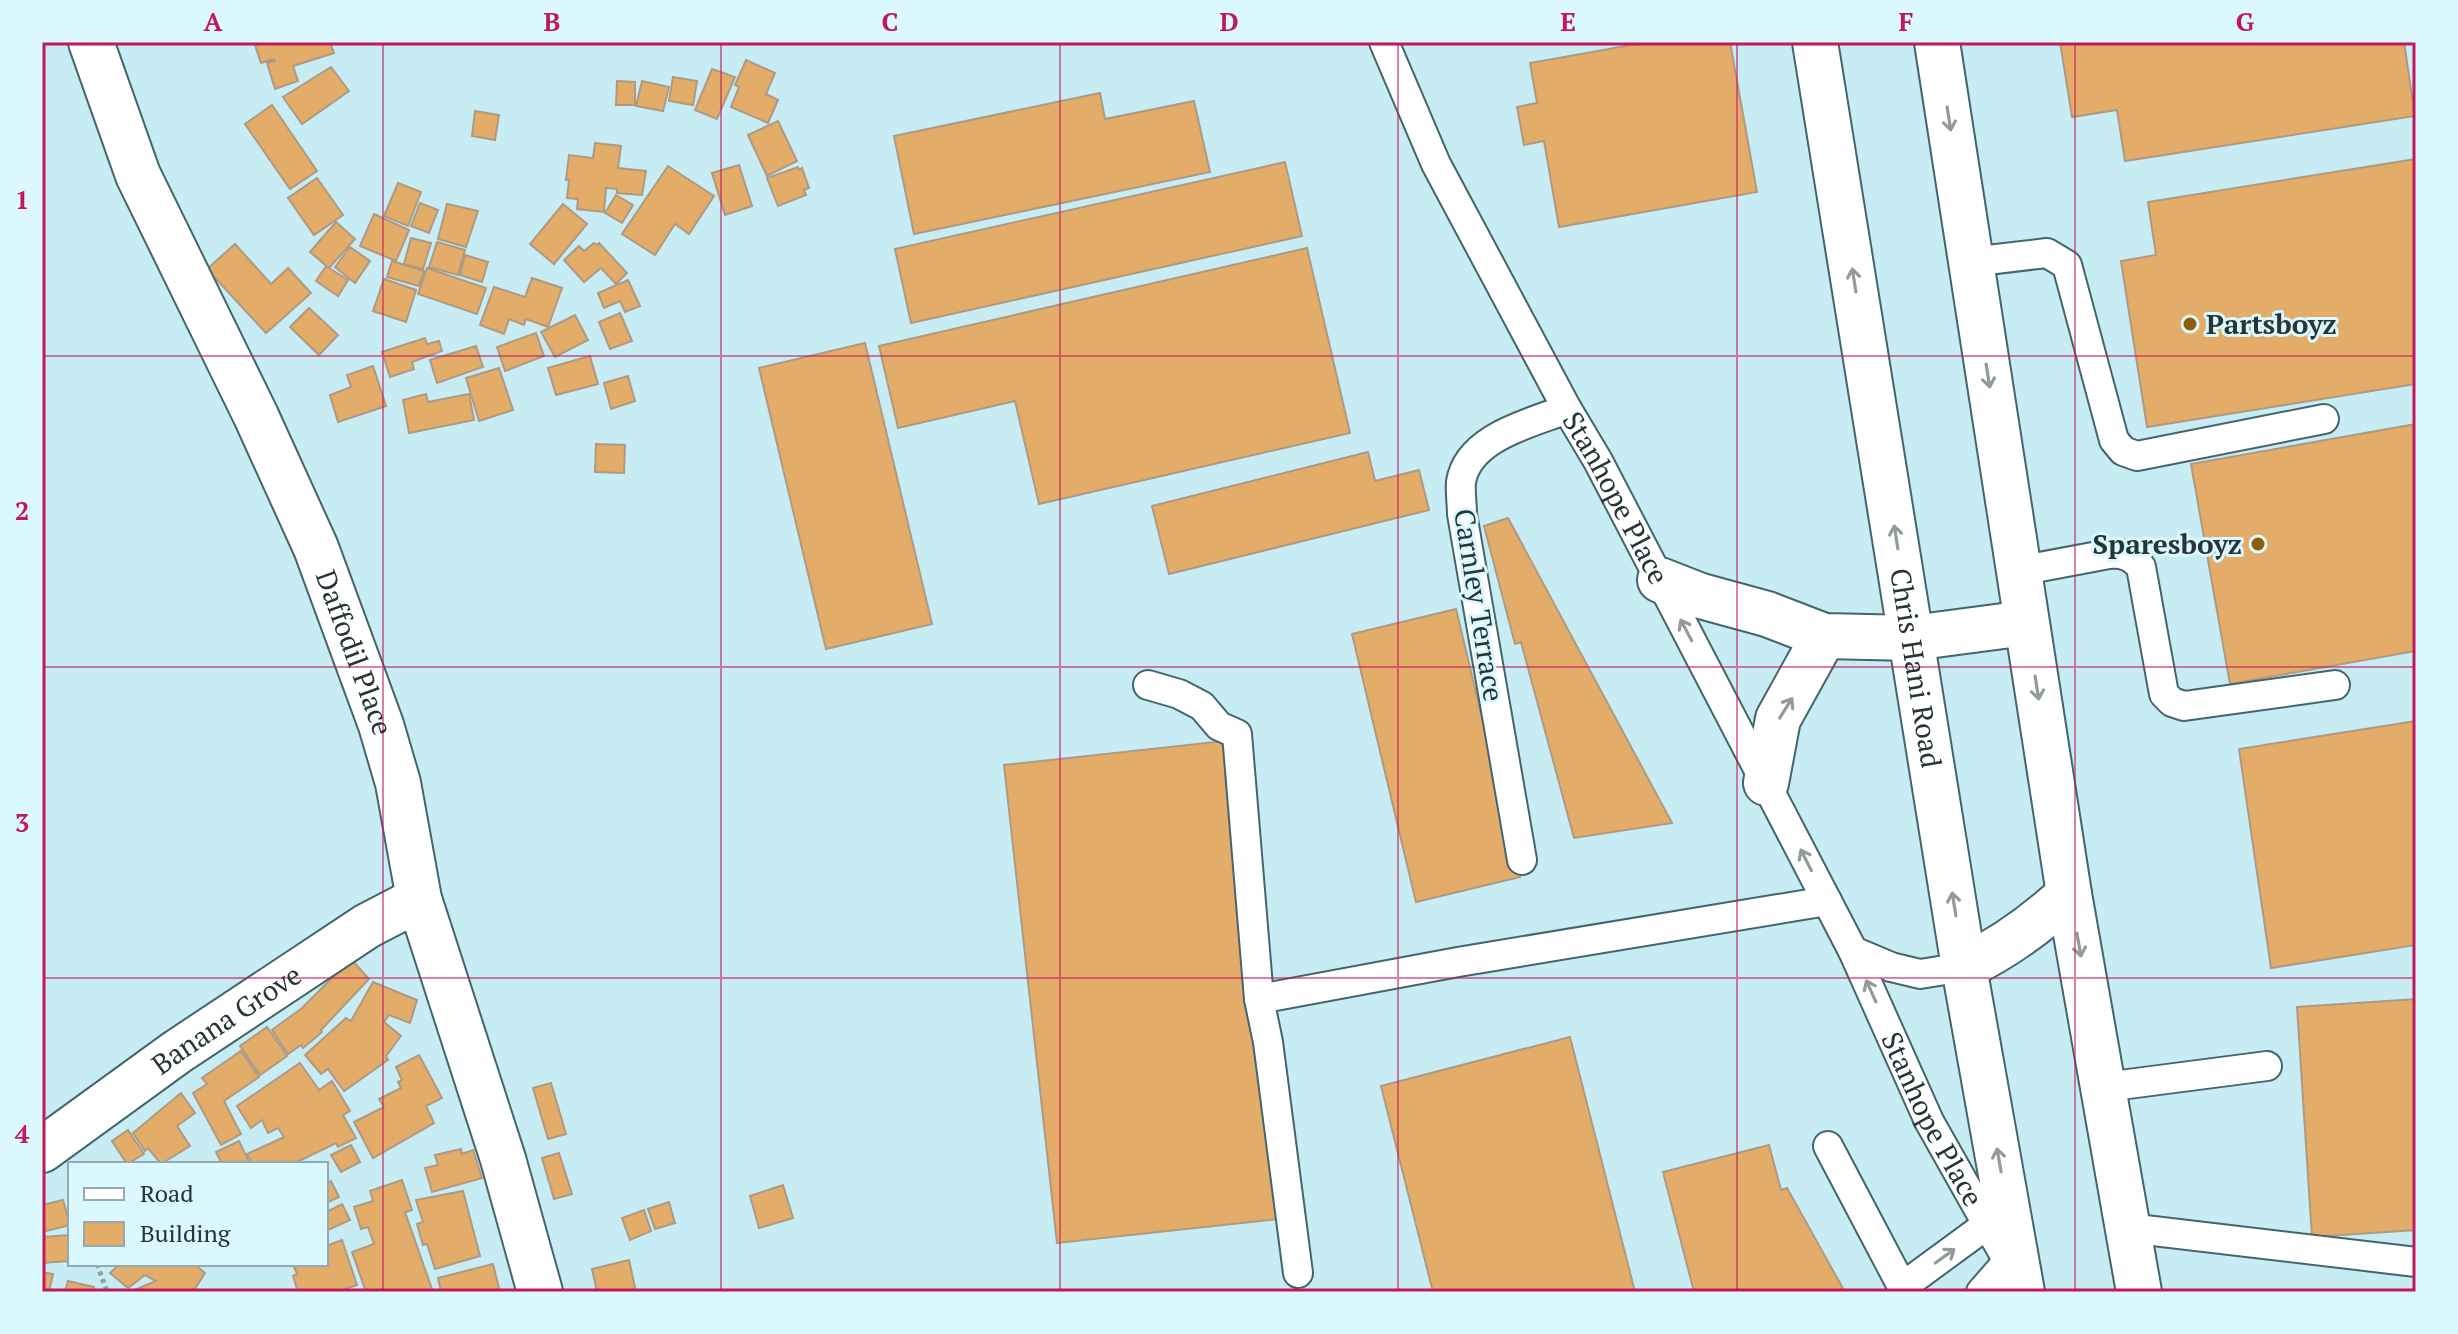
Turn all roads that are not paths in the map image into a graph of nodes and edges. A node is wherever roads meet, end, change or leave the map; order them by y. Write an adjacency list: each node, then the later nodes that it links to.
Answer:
1 (91, 42): 18 (main road, Daffodil Place)
2 (1384, 42): 6 (lane, Stanhope Place)
3 (1815, 42): 12 (main road, Chris Hani Road, one-way to 3)
4 (1937, 42): 5 (main road, one-way to 5)
5 (1970, 262): 7 (lane); 8 (main road, one-way to 8)
6 (1567, 409): 9 (lane, Stanhope Place); 16 (lane, Carnley Terrace)
7 (2324, 419)
8 (2018, 571): 10 (main road); 14 (lane)
9 (1660, 580): 11 (main road); 15 (lane, Stanhope Place, one-way to 9)
10 (2026, 623): 12 (main road); 17 (main road, one-way to 17)
11 (1824, 636): 12 (main road); 15 (main road, one-way to 11)
12 (1912, 638): 21 (main road, Chris Hani Road, one-way to 12)
13 (1148, 685): 22 (lane)
14 (2335, 685)
15 (1766, 783): 19 (lane, Stanhope Place, one-way to 15)
16 (1522, 860)
17 (2069, 894): 21 (main road); 24 (main road, one-way to 24)
18 (419, 899): 26 (main road, Banana Grove); 33 (main road, Daffodil Place)
19 (1827, 901): 20 (lane, Stanhope Place); 22 (lane)
20 (1853, 951): 21 (lane); 27 (lane, Stanhope Place, one-way to 20)
21 (1964, 967): 31 (main road, Chris Hani Road, one-way to 21)
22 (1259, 999): 30 (lane)
23 (2267, 1066): 24 (lane)
24 (2105, 1087): 28 (main road)
25 (1828, 1146): 32 (lane)
26 (42, 1150)
27 (1988, 1224): 31 (lane, Stanhope Place); 32 (lane, one-way to 27)
28 (2128, 1228): 29 (lane); 34 (main road)
29 (2416, 1262)
30 (1298, 1273)
31 (2008, 1282)
32 (1904, 1290)
33 (540, 1292)
34 (2139, 1292)

